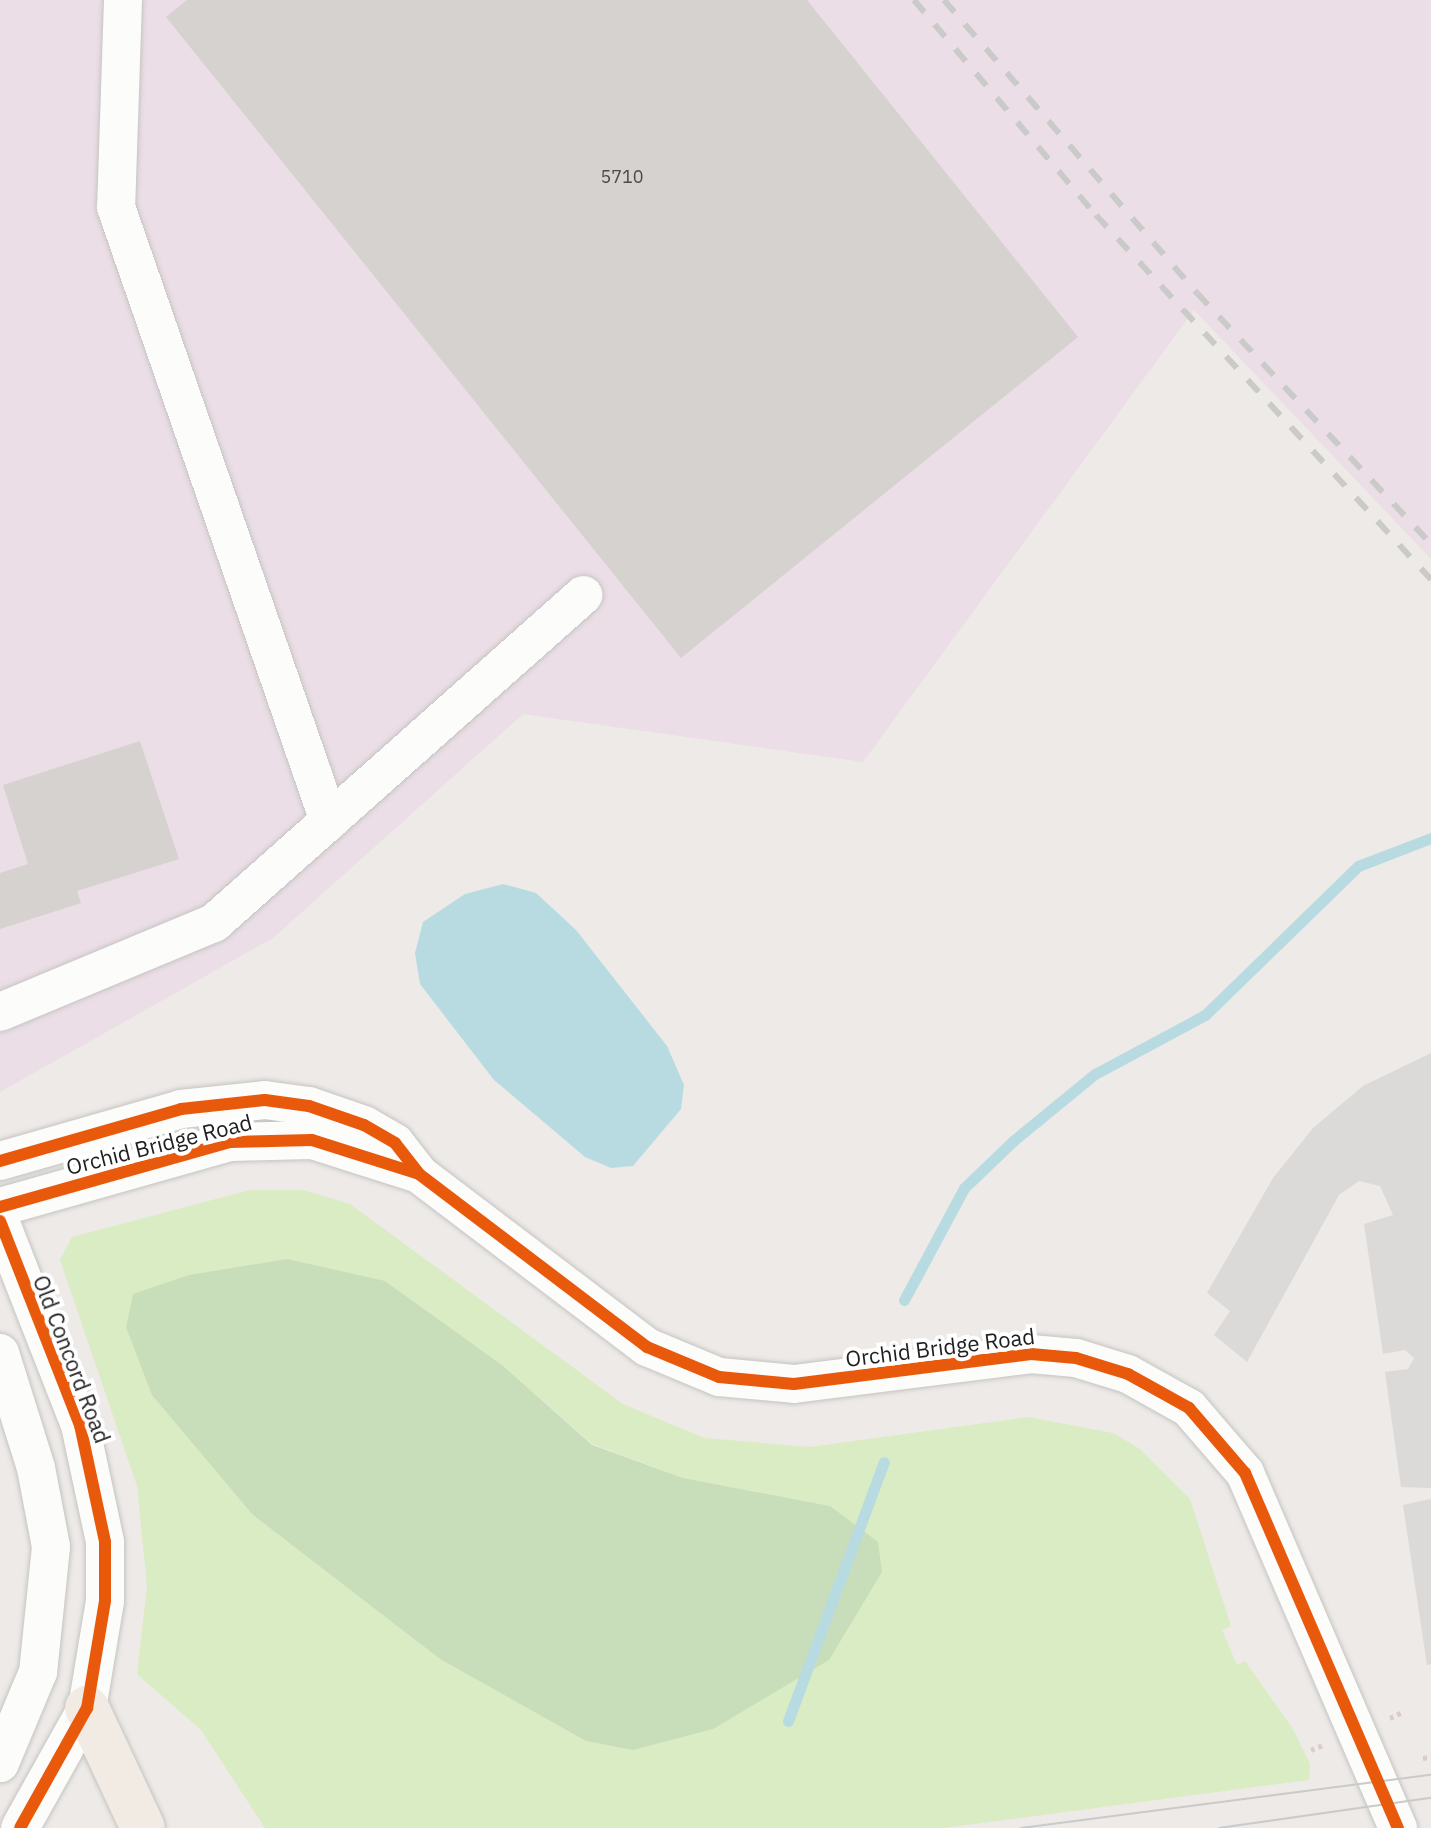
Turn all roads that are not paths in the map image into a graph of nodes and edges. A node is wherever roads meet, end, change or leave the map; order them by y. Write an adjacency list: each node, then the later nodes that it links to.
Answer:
1 (123, 0): 3 (street)
2 (583, 595): 3 (street)
3 (329, 821): 4 (street)
4 (0, 1012)
5 (0, 1161): 6 (street, Orchid Bridge Road)
6 (419, 1174): 7 (street, Orchid Bridge Road); 14 (street, Orchid Bridge Road)
7 (0, 1207)
8 (0, 1221): 10 (street, Old Concord Road)
9 (0, 1353): 11 (street)
10 (87, 1708): 12 (street, Old Concord Road); 13 (main road)
11 (0, 1763)
12 (20, 1828)
13 (143, 1828)
14 (1398, 1828)

